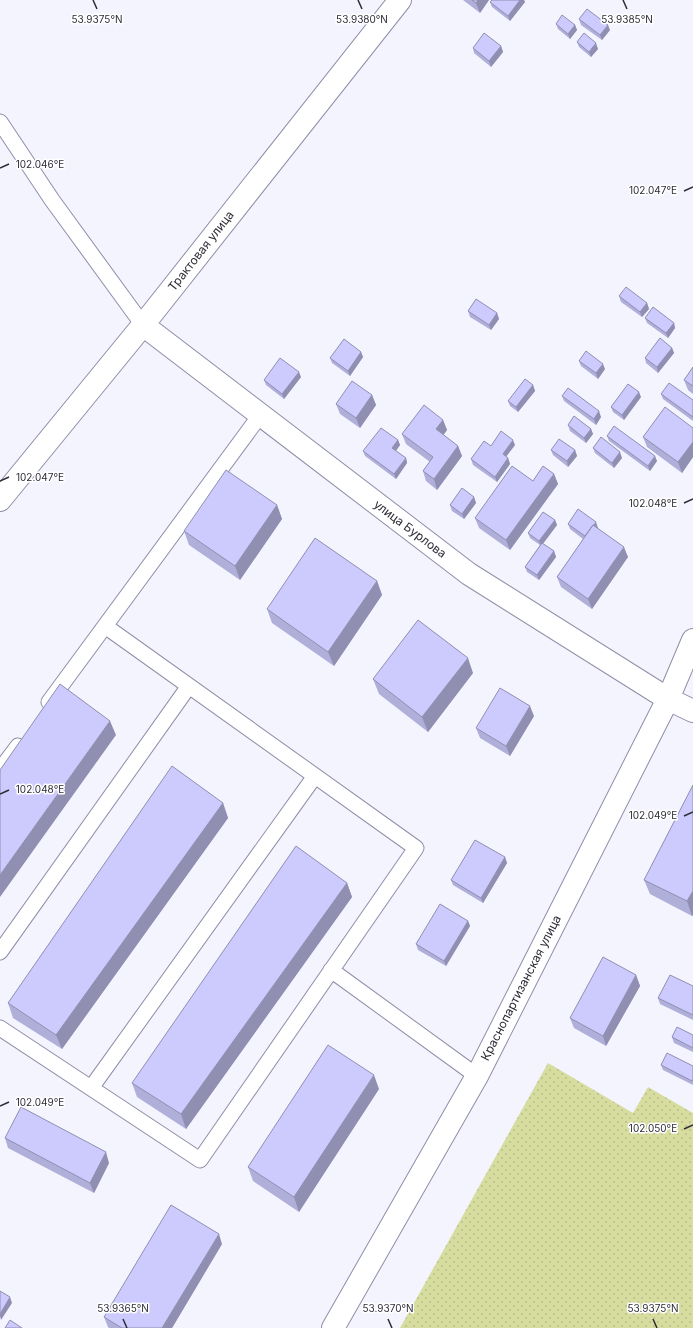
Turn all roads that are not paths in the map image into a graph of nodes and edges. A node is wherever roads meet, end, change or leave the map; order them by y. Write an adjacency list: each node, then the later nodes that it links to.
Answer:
1 (400, 0): 3 (street, Трактовая улица)
2 (0, 122): 3 (lane)
3 (143, 325): 4 (street, улица Бурлова); 5 (street, Трактовая улица)
4 (261, 414): 6 (lane); 9 (street, улица Бурлова)
5 (0, 500)
6 (105, 626): 8 (lane); 11 (lane)
7 (693, 640): 9 (street, Краснопартизанская улица)
8 (189, 686): 14 (lane); 15 (lane)
9 (668, 699): 10 (street, улица Бурлова); 18 (street, Краснопартизанская улица)
10 (693, 711)
11 (41, 714)
12 (27, 732): 13 (lane)
13 (0, 770)
14 (315, 776): 16 (lane); 19 (lane)
15 (0, 952)
16 (331, 970): 18 (lane); 19 (lane)
17 (0, 1028): 19 (lane)
18 (477, 1076): 20 (street, Краснопартизанская улица)
19 (91, 1088)
20 (333, 1328)

